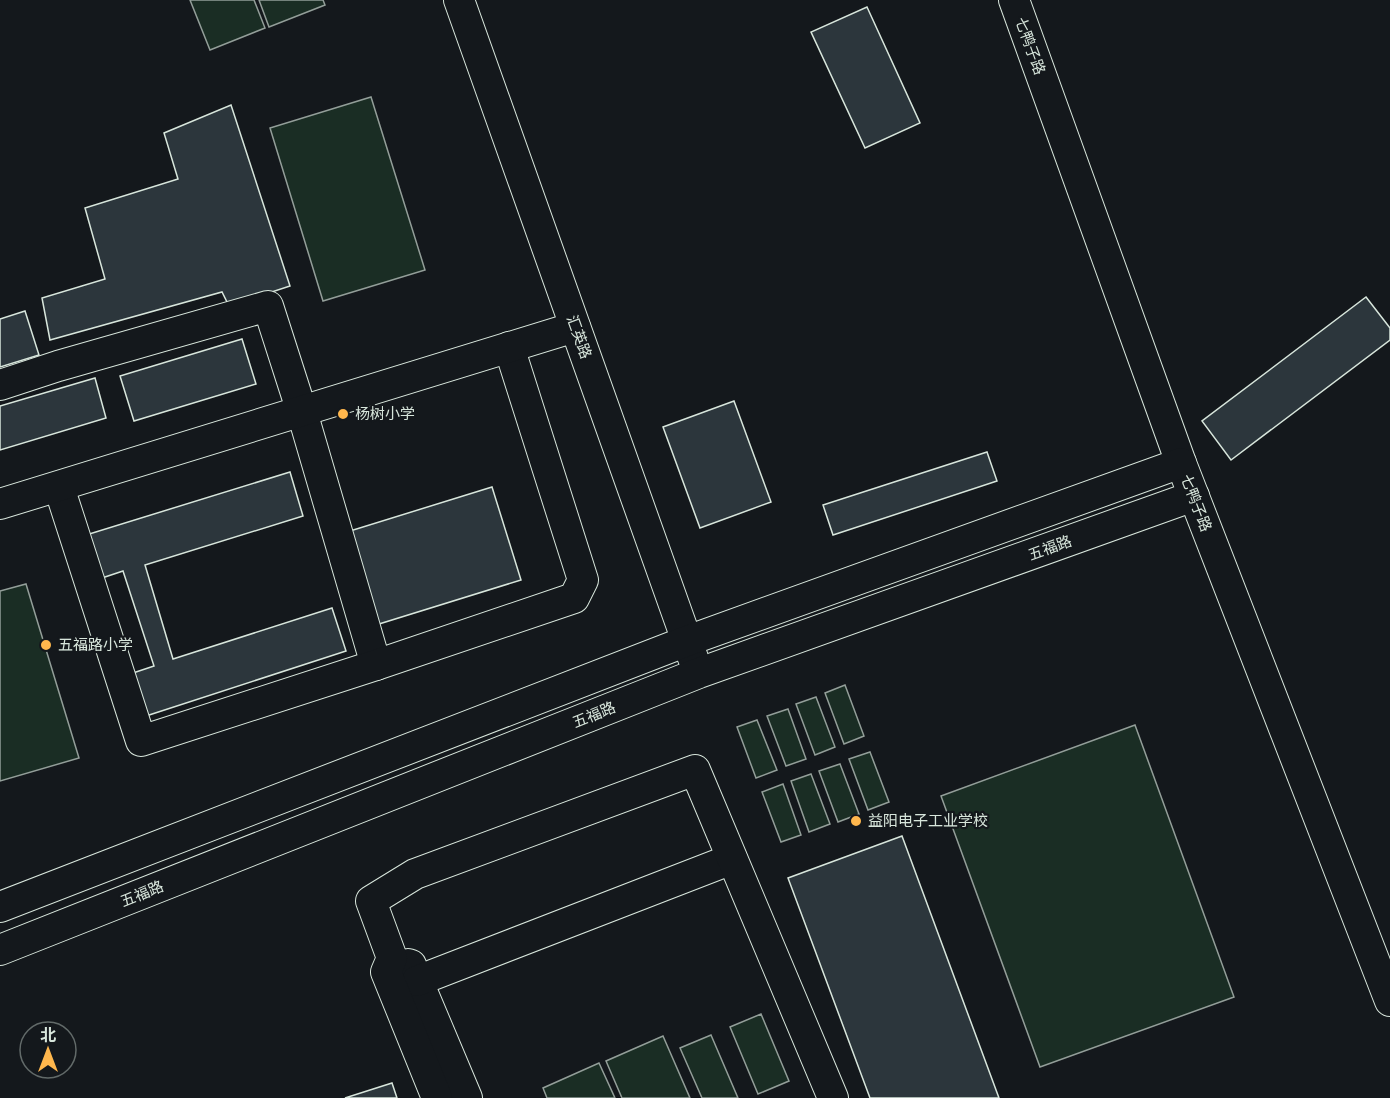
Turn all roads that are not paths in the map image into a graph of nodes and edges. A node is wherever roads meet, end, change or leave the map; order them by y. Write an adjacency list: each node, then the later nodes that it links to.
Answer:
1 (459, 0): 3 (street, 汇英路)
2 (1014, 0): 7 (street, 七鸭子路)
3 (575, 327): 4 (street); 11 (street, 汇英路)
4 (509, 347): 6 (street); 12 (street)
5 (0, 385): 6 (street)
6 (302, 412): 8 (street); 12 (street)
7 (1180, 463): 9 (street, 七鸭子路); 11 (street)
8 (59, 487): 10 (street); 12 (street)
9 (1194, 496): 13 (street, 五福路); 19 (street, 七鸭子路)
10 (0, 504)
11 (687, 641): 13 (street, 汇英路); 15 (street)
12 (376, 665)
13 (699, 673): 16 (street, 五福路)
14 (732, 859): 17 (street); 18 (street); 22 (street)
15 (0, 908)
16 (0, 950)
17 (392, 958): 18 (street); 20 (street)
18 (417, 981): 21 (street)
19 (1390, 1000)
20 (437, 1098)
21 (467, 1098)
22 (832, 1098)

